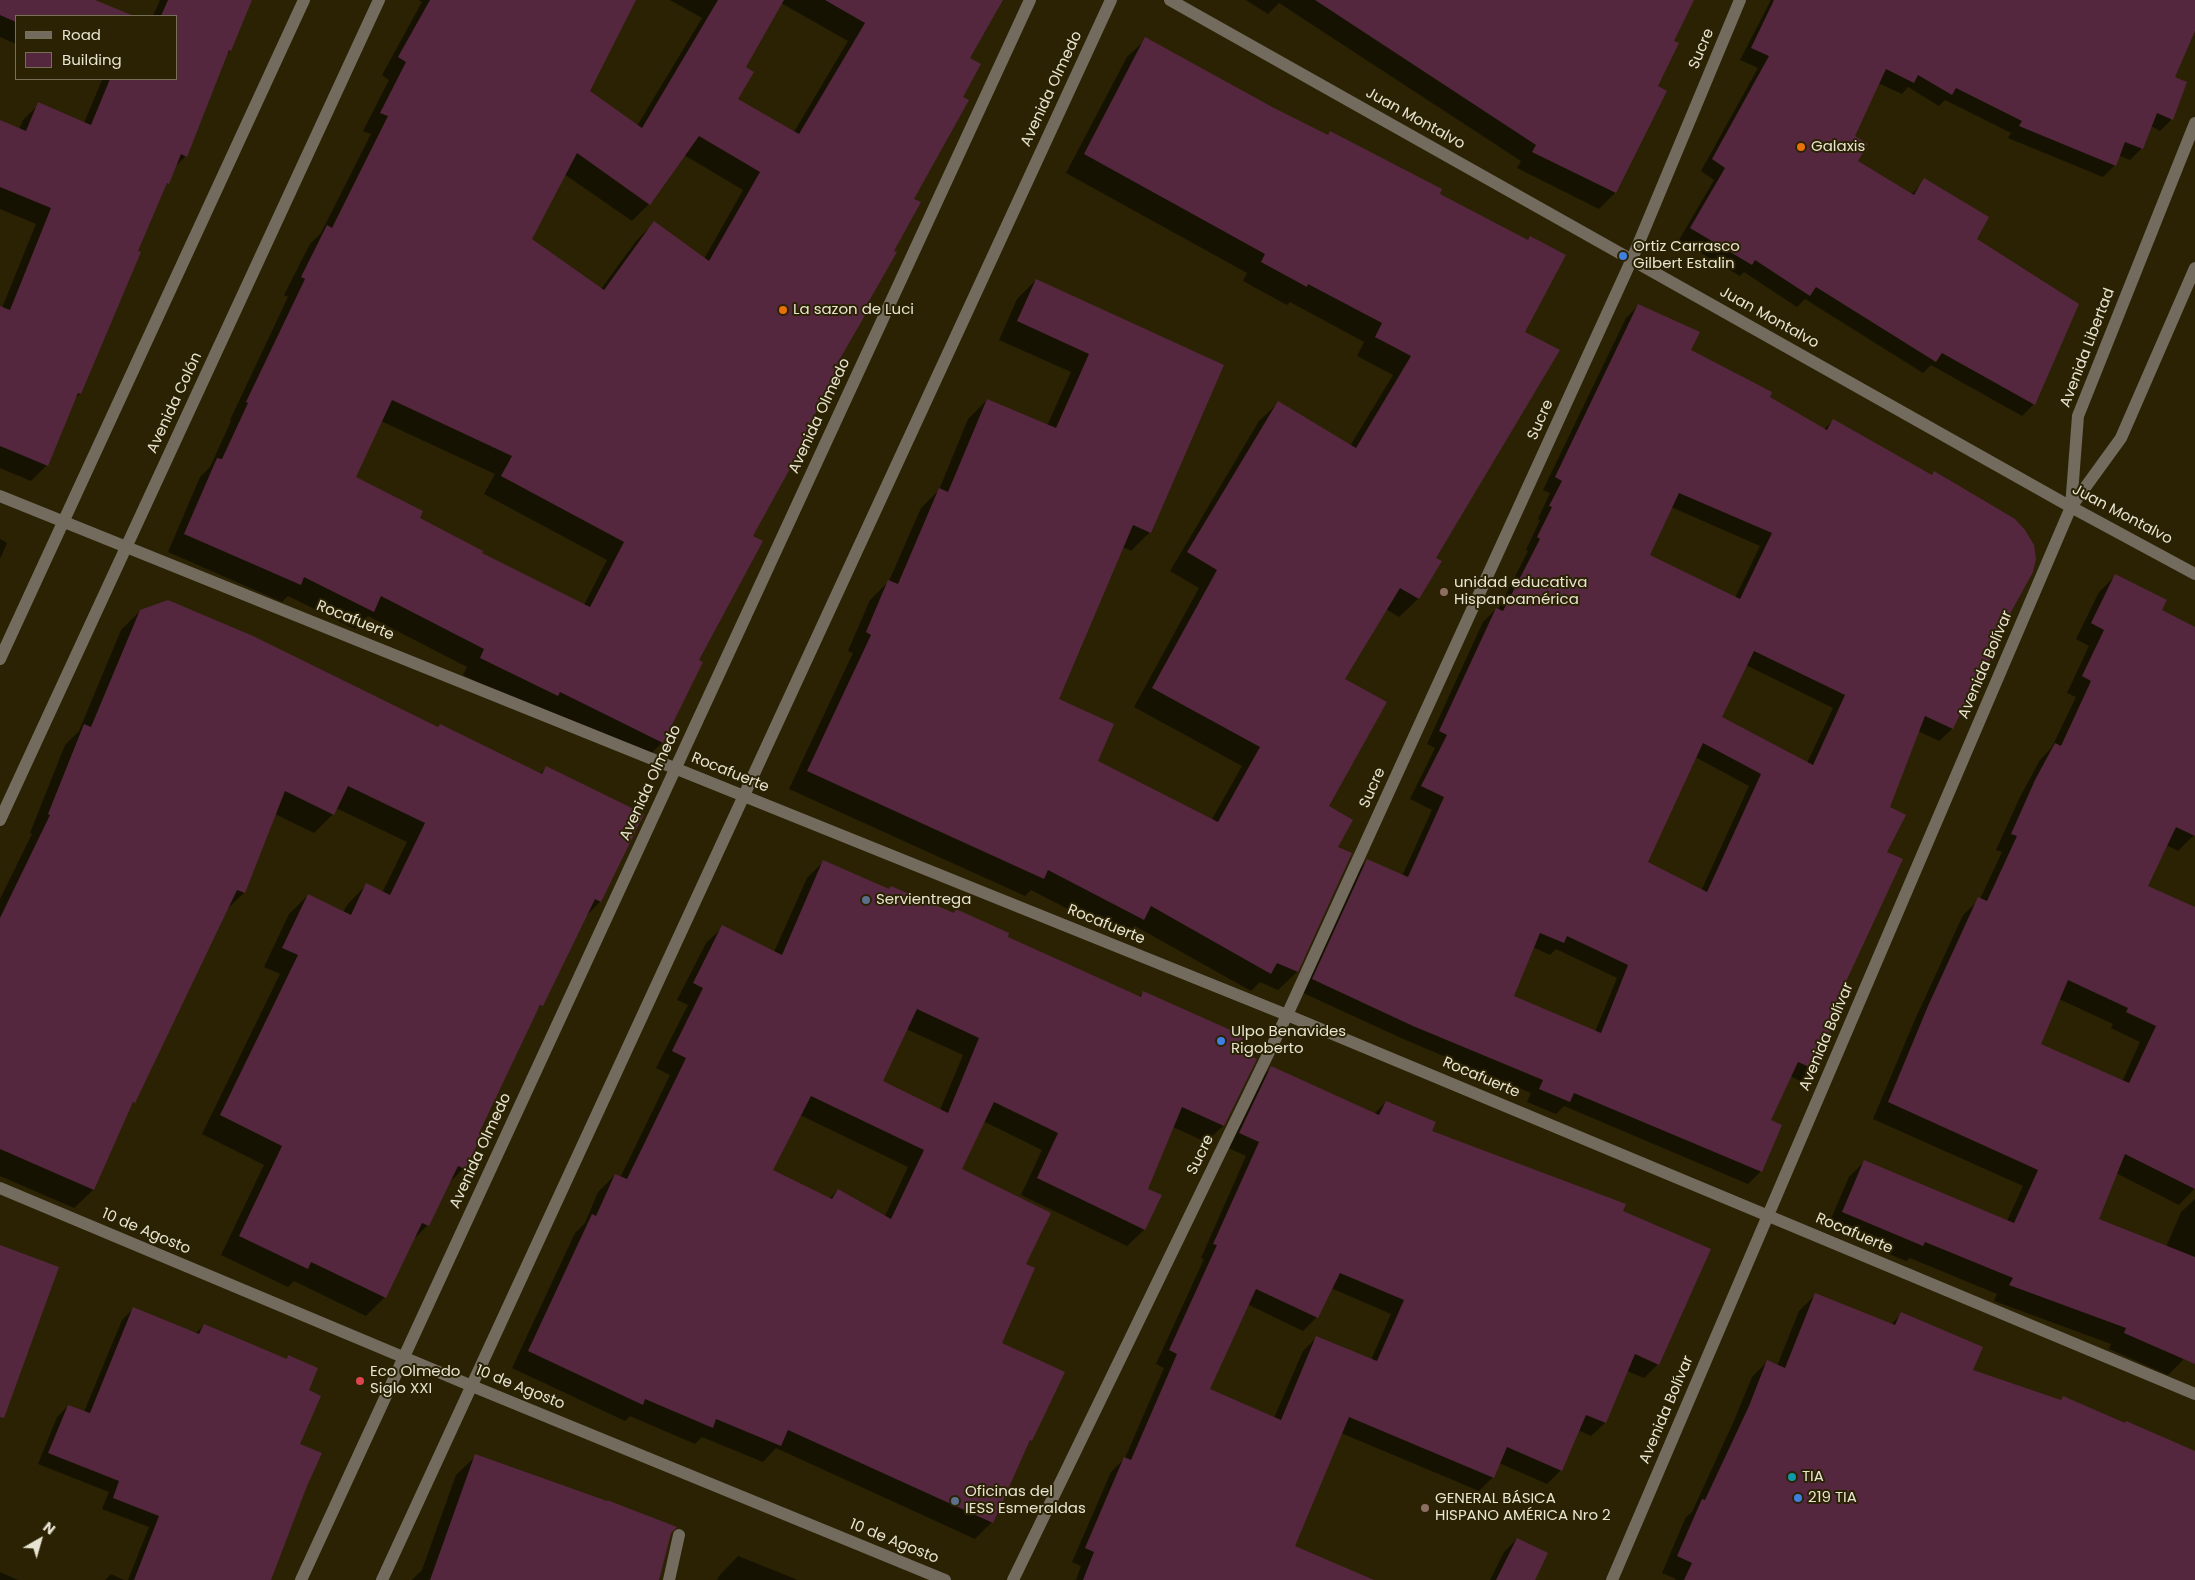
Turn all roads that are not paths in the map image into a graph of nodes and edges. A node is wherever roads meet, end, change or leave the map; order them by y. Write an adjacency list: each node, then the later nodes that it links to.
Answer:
1 (304, 0): 12 (street)
2 (379, 0): 13 (street, Avenida Colón)
3 (1030, 0): 16 (street, Avenida Olmedo)
4 (1111, 0): 17 (street, Avenida Olmedo)
5 (1170, 0): 8 (street, Juan Montalvo)
6 (1740, 0): 8 (street, Sucre)
7 (2195, 123): 11 (street, Avenida Libertad)
8 (1632, 259): 11 (street, Juan Montalvo); 19 (street, Sucre)
9 (2195, 268): 11 (street)
10 (0, 496): 12 (street, Rocafuerte)
11 (2071, 507): 14 (street, Juan Montalvo); 21 (street, Avenida Bolívar)
12 (64, 522): 13 (street, Rocafuerte); 15 (street)
13 (126, 546): 16 (street, Rocafuerte); 18 (street, Avenida Colón)
14 (2195, 574)
15 (0, 659)
16 (676, 768): 17 (street, Rocafuerte); 22 (street, Avenida Olmedo)
17 (744, 796): 19 (street, Rocafuerte); 23 (street, Avenida Olmedo)
18 (0, 820)
19 (1287, 1015): 21 (street, Rocafuerte); 30 (street, Sucre)
20 (0, 1188): 22 (street, 10 de Agosto)
21 (1769, 1216): 24 (street, Rocafuerte); 31 (street, Avenida Bolívar)
22 (404, 1357): 23 (street, 10 de Agosto); 26 (street, Avenida Olmedo)
23 (472, 1386): 27 (street, Avenida Olmedo); 29 (street, 10 de Agosto)
24 (2195, 1394)
25 (679, 1535): 28 (street)
26 (300, 1580)
27 (382, 1580)
28 (669, 1580)
29 (945, 1580)
30 (1013, 1580)
31 (1612, 1580)

